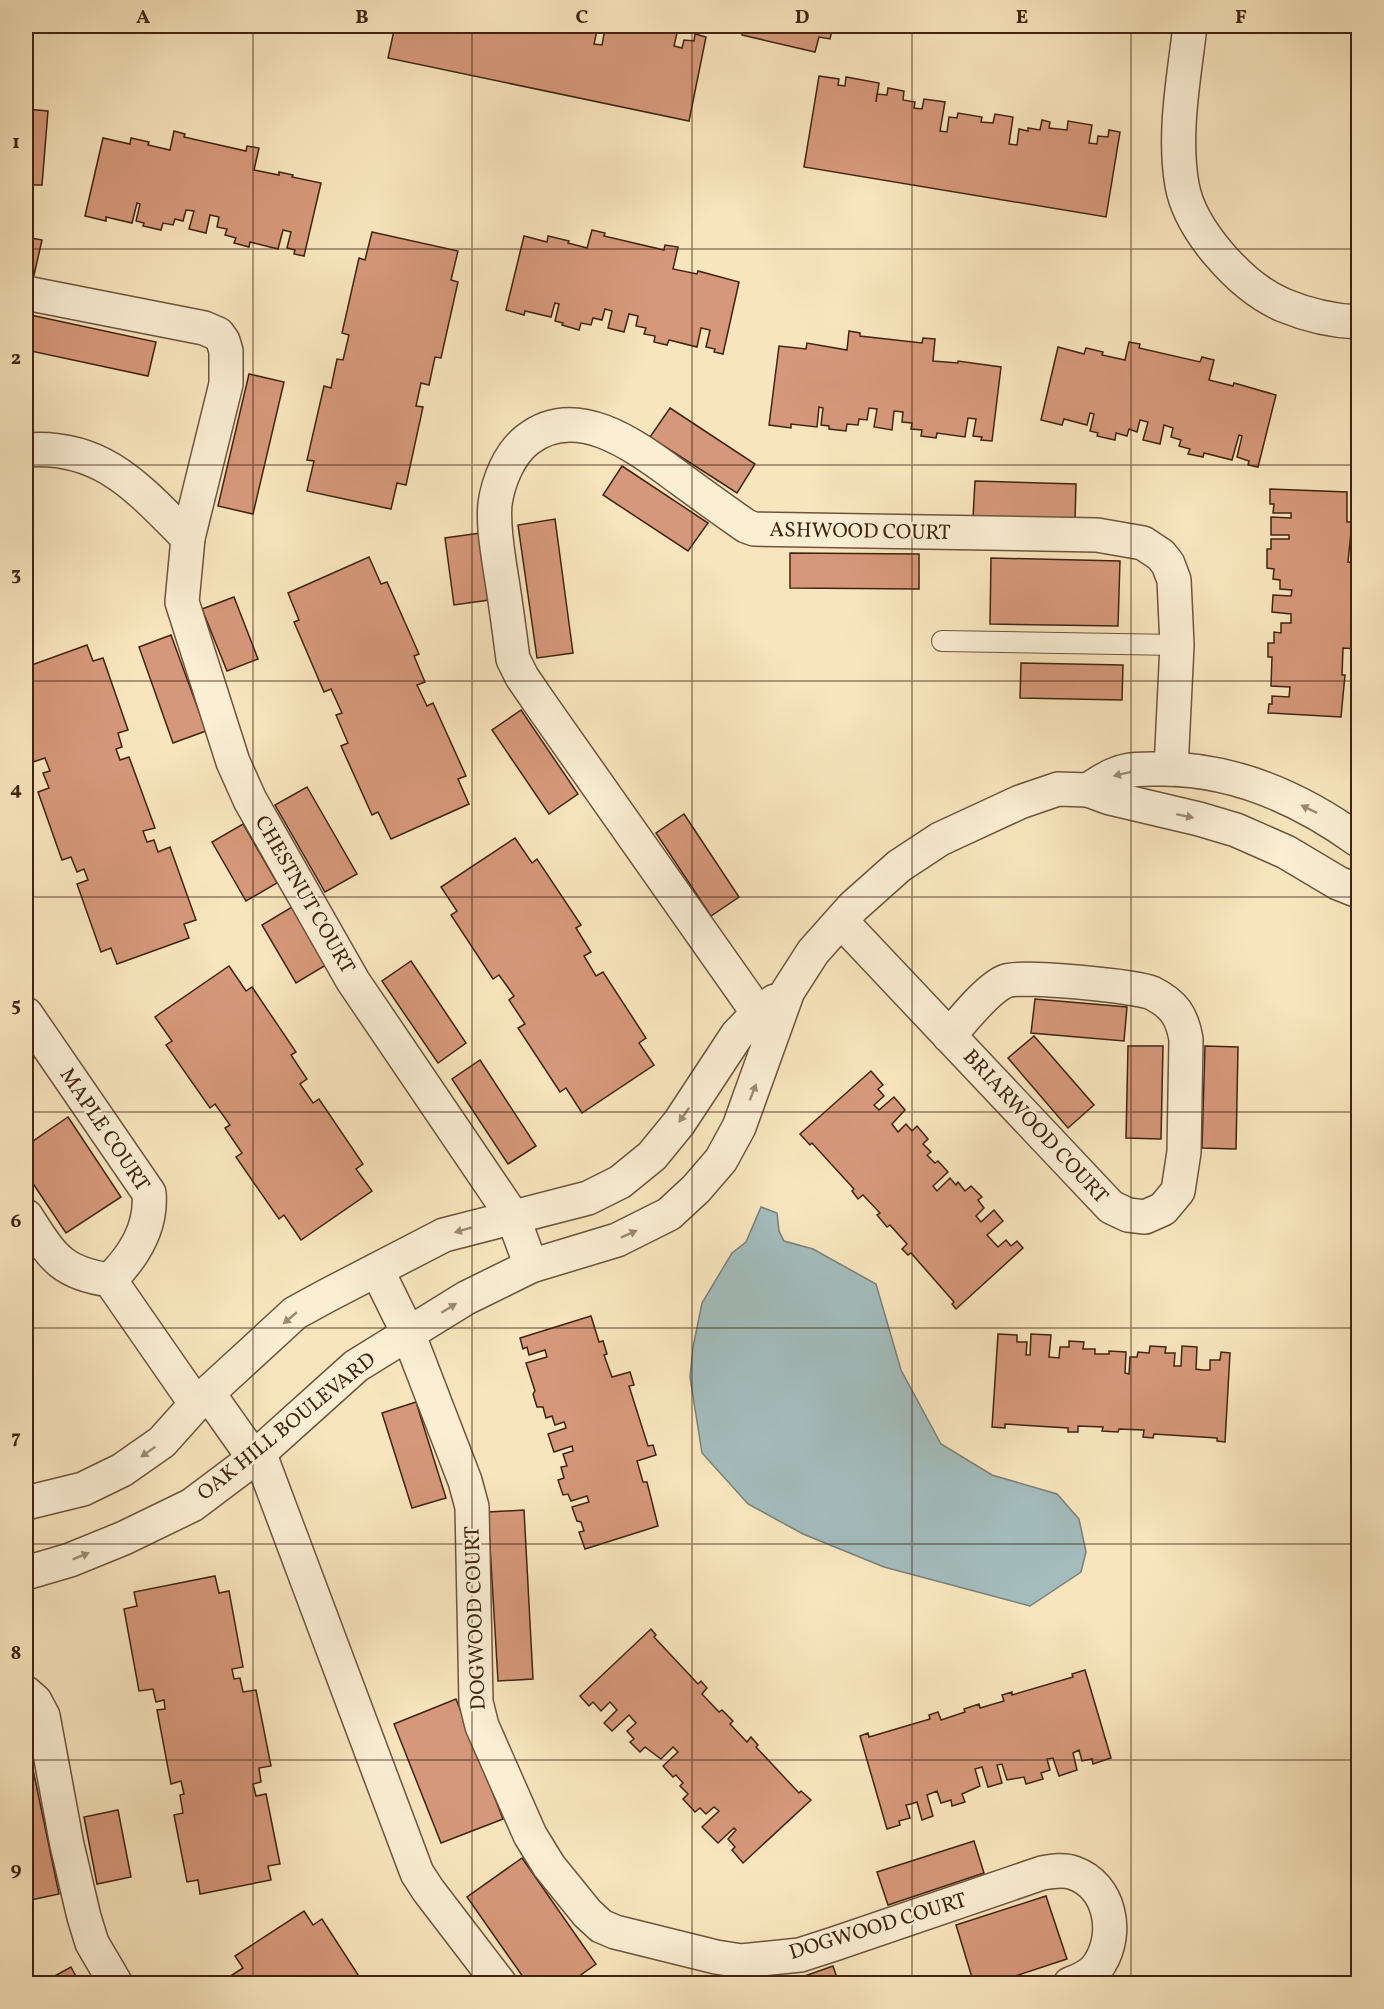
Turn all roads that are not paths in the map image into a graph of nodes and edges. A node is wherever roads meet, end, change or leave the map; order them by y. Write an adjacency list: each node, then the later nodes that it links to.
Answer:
1 (1190, 26): 3 (street)
2 (26, 292): 5 (street, CHESTNUT COURT)
3 (1359, 322)
4 (26, 450): 5 (street)
5 (188, 538): 18 (street, CHESTNUT COURT)
6 (942, 641): 7 (lane)
7 (1177, 645): 8 (street, ASHWOOD COURT); 14 (street, ASHWOOD COURT)
8 (1172, 769): 9 (street, one-way to 9); 10 (street, one-way to 8)
9 (1088, 790): 11 (street, OAK HILL BOULEVARD, one-way to 11); 12 (street, OAK HILL BOULEVARD)
10 (1359, 840)
11 (1359, 891)
12 (841, 921): 13 (street, OAK HILL BOULEVARD); 16 (street, BRIARWOOD COURT)
13 (788, 991): 14 (street, OAK HILL BOULEVARD); 19 (street, OAK HILL BOULEVARD, one-way to 13)
14 (758, 1013): 18 (street, OAK HILL BOULEVARD, one-way to 18)
15 (26, 1014): 21 (street, MAPLE COURT)
16 (949, 1036): 16 (street, BRIARWOOD COURT)
17 (26, 1216): 21 (street)
18 (513, 1216): 19 (street, CHESTNUT COURT); 20 (street, OAK HILL BOULEVARD, one-way to 20)
19 (531, 1266): 22 (street, OAK HILL BOULEVARD, one-way to 19)
20 (377, 1270): 22 (street, DOGWOOD COURT); 23 (street, OAK HILL BOULEVARD, one-way to 23)
21 (110, 1280): 23 (street)
22 (408, 1333): 24 (street, OAK HILL BOULEVARD); 30 (street, DOGWOOD COURT)
23 (202, 1398): 24 (street); 25 (street, OAK HILL BOULEVARD, one-way to 25)
24 (256, 1455): 26 (street, OAK HILL BOULEVARD, one-way to 24); 29 (street)
25 (26, 1503)
26 (26, 1573)
27 (26, 1693): 28 (street)
28 (116, 1983)
29 (500, 1983)
30 (1070, 1983)

